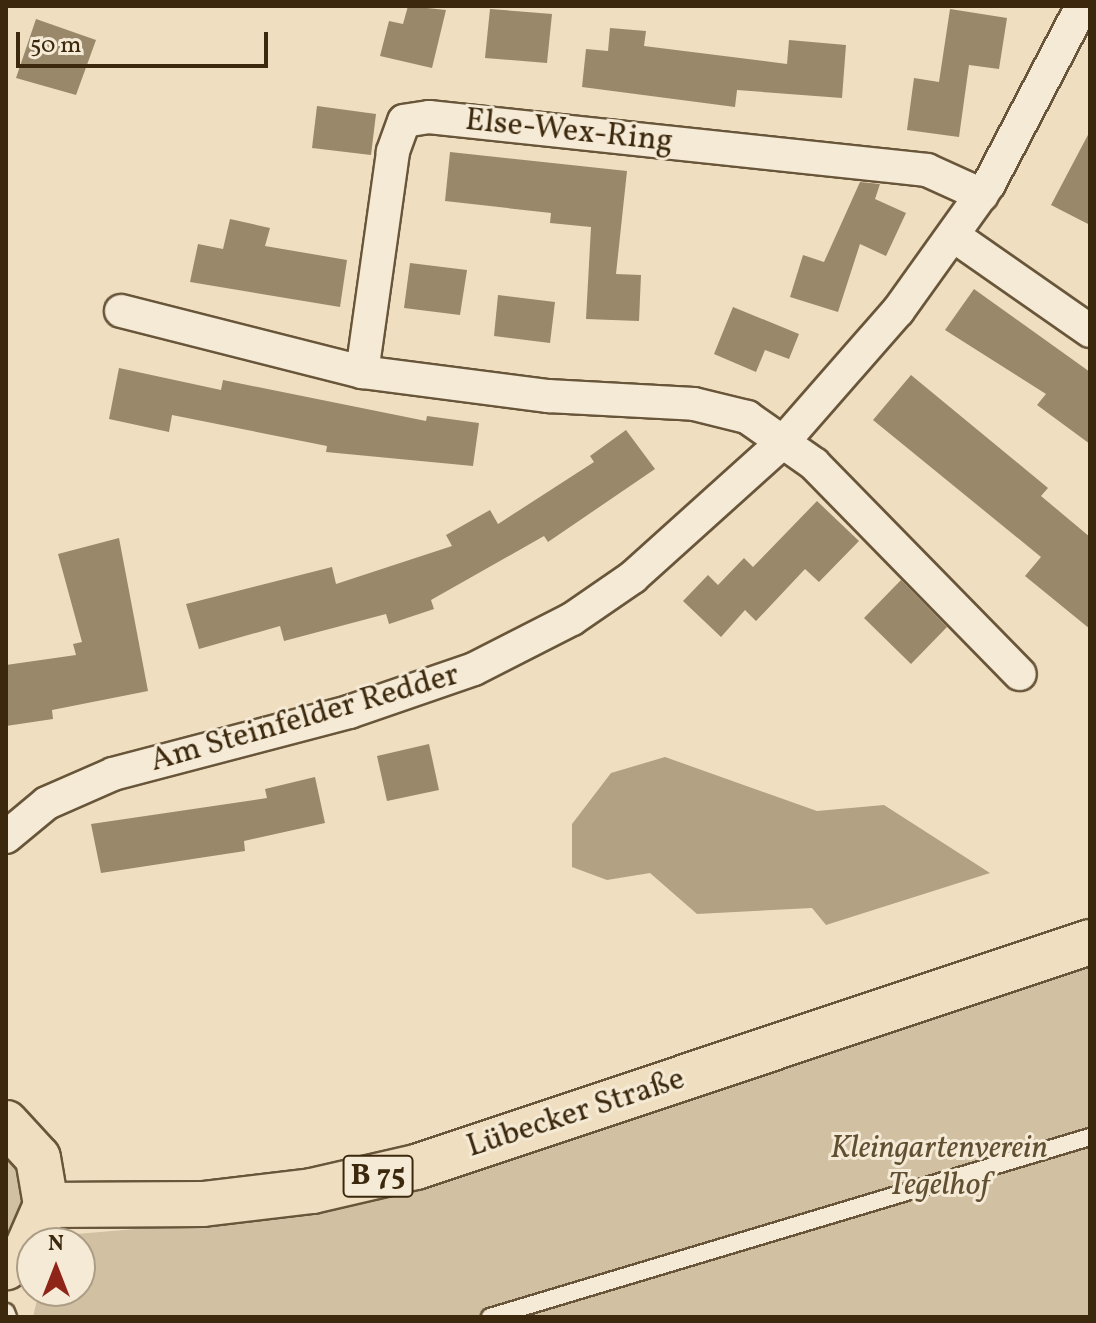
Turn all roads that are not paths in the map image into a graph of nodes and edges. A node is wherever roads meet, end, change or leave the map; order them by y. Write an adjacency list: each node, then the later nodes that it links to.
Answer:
1 (1082, 6): 2 (street, Am Steinfelder Redder)
2 (982, 195): 3 (street, Am Steinfelder Redder); 6 (street, Else-Wex-Ring)
3 (954, 236): 5 (street); 7 (street, Am Steinfelder Redder)
4 (121, 311): 6 (street)
5 (1090, 331)
6 (362, 372): 7 (street)
7 (784, 441): 8 (street); 9 (street, Am Steinfelder Redder)
8 (1020, 674)
9 (6, 837)
10 (1090, 942): 13 (main road, Lübecker Straße / B 75)
11 (6, 1123): 13 (main road)
12 (1090, 1137): 15 (lane)
13 (46, 1205): 14 (main road)
14 (6, 1267)
15 (490, 1317)

